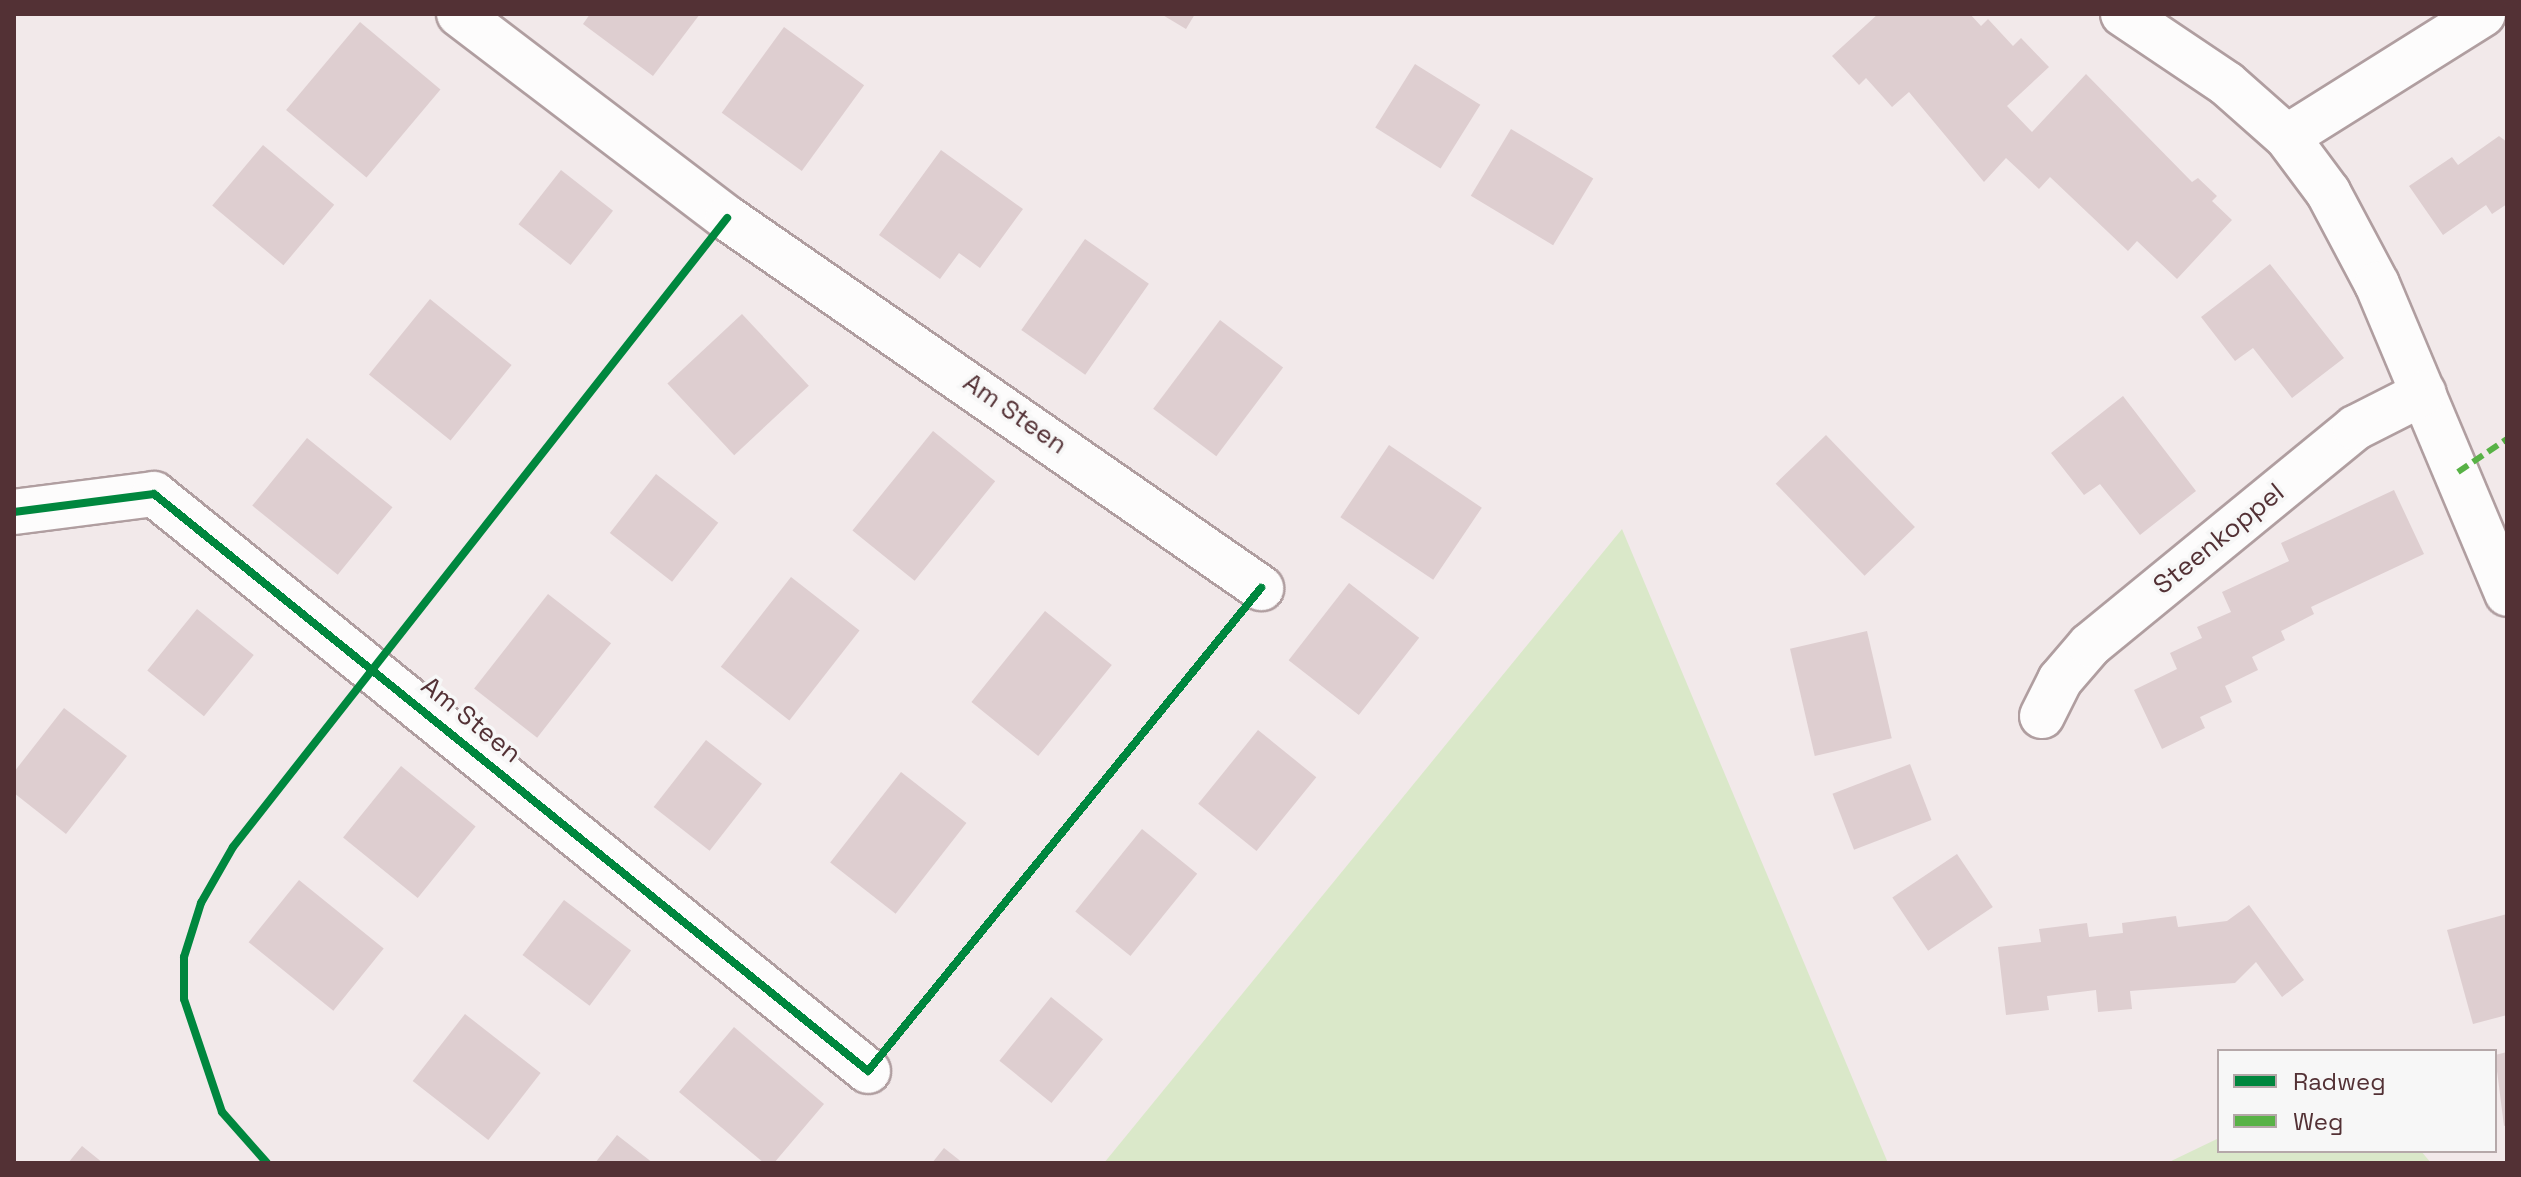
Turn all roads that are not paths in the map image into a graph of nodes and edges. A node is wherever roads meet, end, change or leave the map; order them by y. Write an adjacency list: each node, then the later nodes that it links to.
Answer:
1 (459, 14): 7 (street, Am Steen)
2 (2123, 14): 4 (street)
3 (2483, 14): 4 (street)
4 (2287, 137): 5 (street)
5 (2424, 393): 8 (street); 9 (street, Steenkoppel)
6 (14, 512): 10 (street, Am Steen)
7 (1261, 588)
8 (2507, 594)
9 (2042, 716)
10 (868, 1071)

